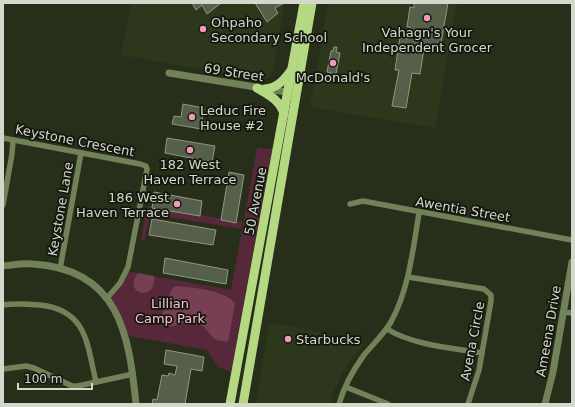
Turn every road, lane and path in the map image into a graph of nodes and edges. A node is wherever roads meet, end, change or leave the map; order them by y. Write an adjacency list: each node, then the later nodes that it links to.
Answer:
1 (304, 3): 3 (main road, 50 Avenue)
2 (312, 3): 6 (main road, 50 Avenue)
3 (292, 68): 5 (main road); 6 (main road, 50 Avenue)
4 (168, 73): 5 (street, 69 Street)
5 (261, 89): 6 (street, 69 Street); 7 (main road)
6 (292, 93): 7 (main road, 50 Avenue); 31 (main road, 50 Avenue)
7 (284, 114): 30 (main road, 50 Avenue)
8 (3, 138): 9 (street, Keystone Crescent)
9 (13, 140): 10 (street, Keystone Crescent); 11 (street)
10 (81, 153): 17 (street, Keystone Lane); 19 (street, Keystone Crescent)
11 (3, 204)
12 (350, 204): 13 (street, Awentia Street)
13 (419, 213): 14 (street, Awentia Street); 18 (street)
14 (572, 240)
15 (572, 262): 21 (street, Ameena Drive)
16 (3, 266): 17 (street)
17 (60, 269): 19 (street)
18 (408, 276): 23 (street); 24 (street, Avena Circle)
19 (107, 298): 26 (street)
20 (3, 305): 27 (street)
21 (563, 312): 22 (street); 35 (street, Ameena Drive)
22 (572, 313)
23 (387, 329): 24 (street); 28 (street)
24 (482, 353): 34 (street, Avena Circle)
25 (3, 369): 27 (street)
26 (133, 374): 27 (street); 29 (street)
27 (96, 382)
28 (346, 387): 32 (street); 33 (street)
29 (136, 404)
30 (230, 404)
31 (243, 404)
32 (339, 404)
33 (388, 404)
34 (468, 404)
35 (545, 404)

